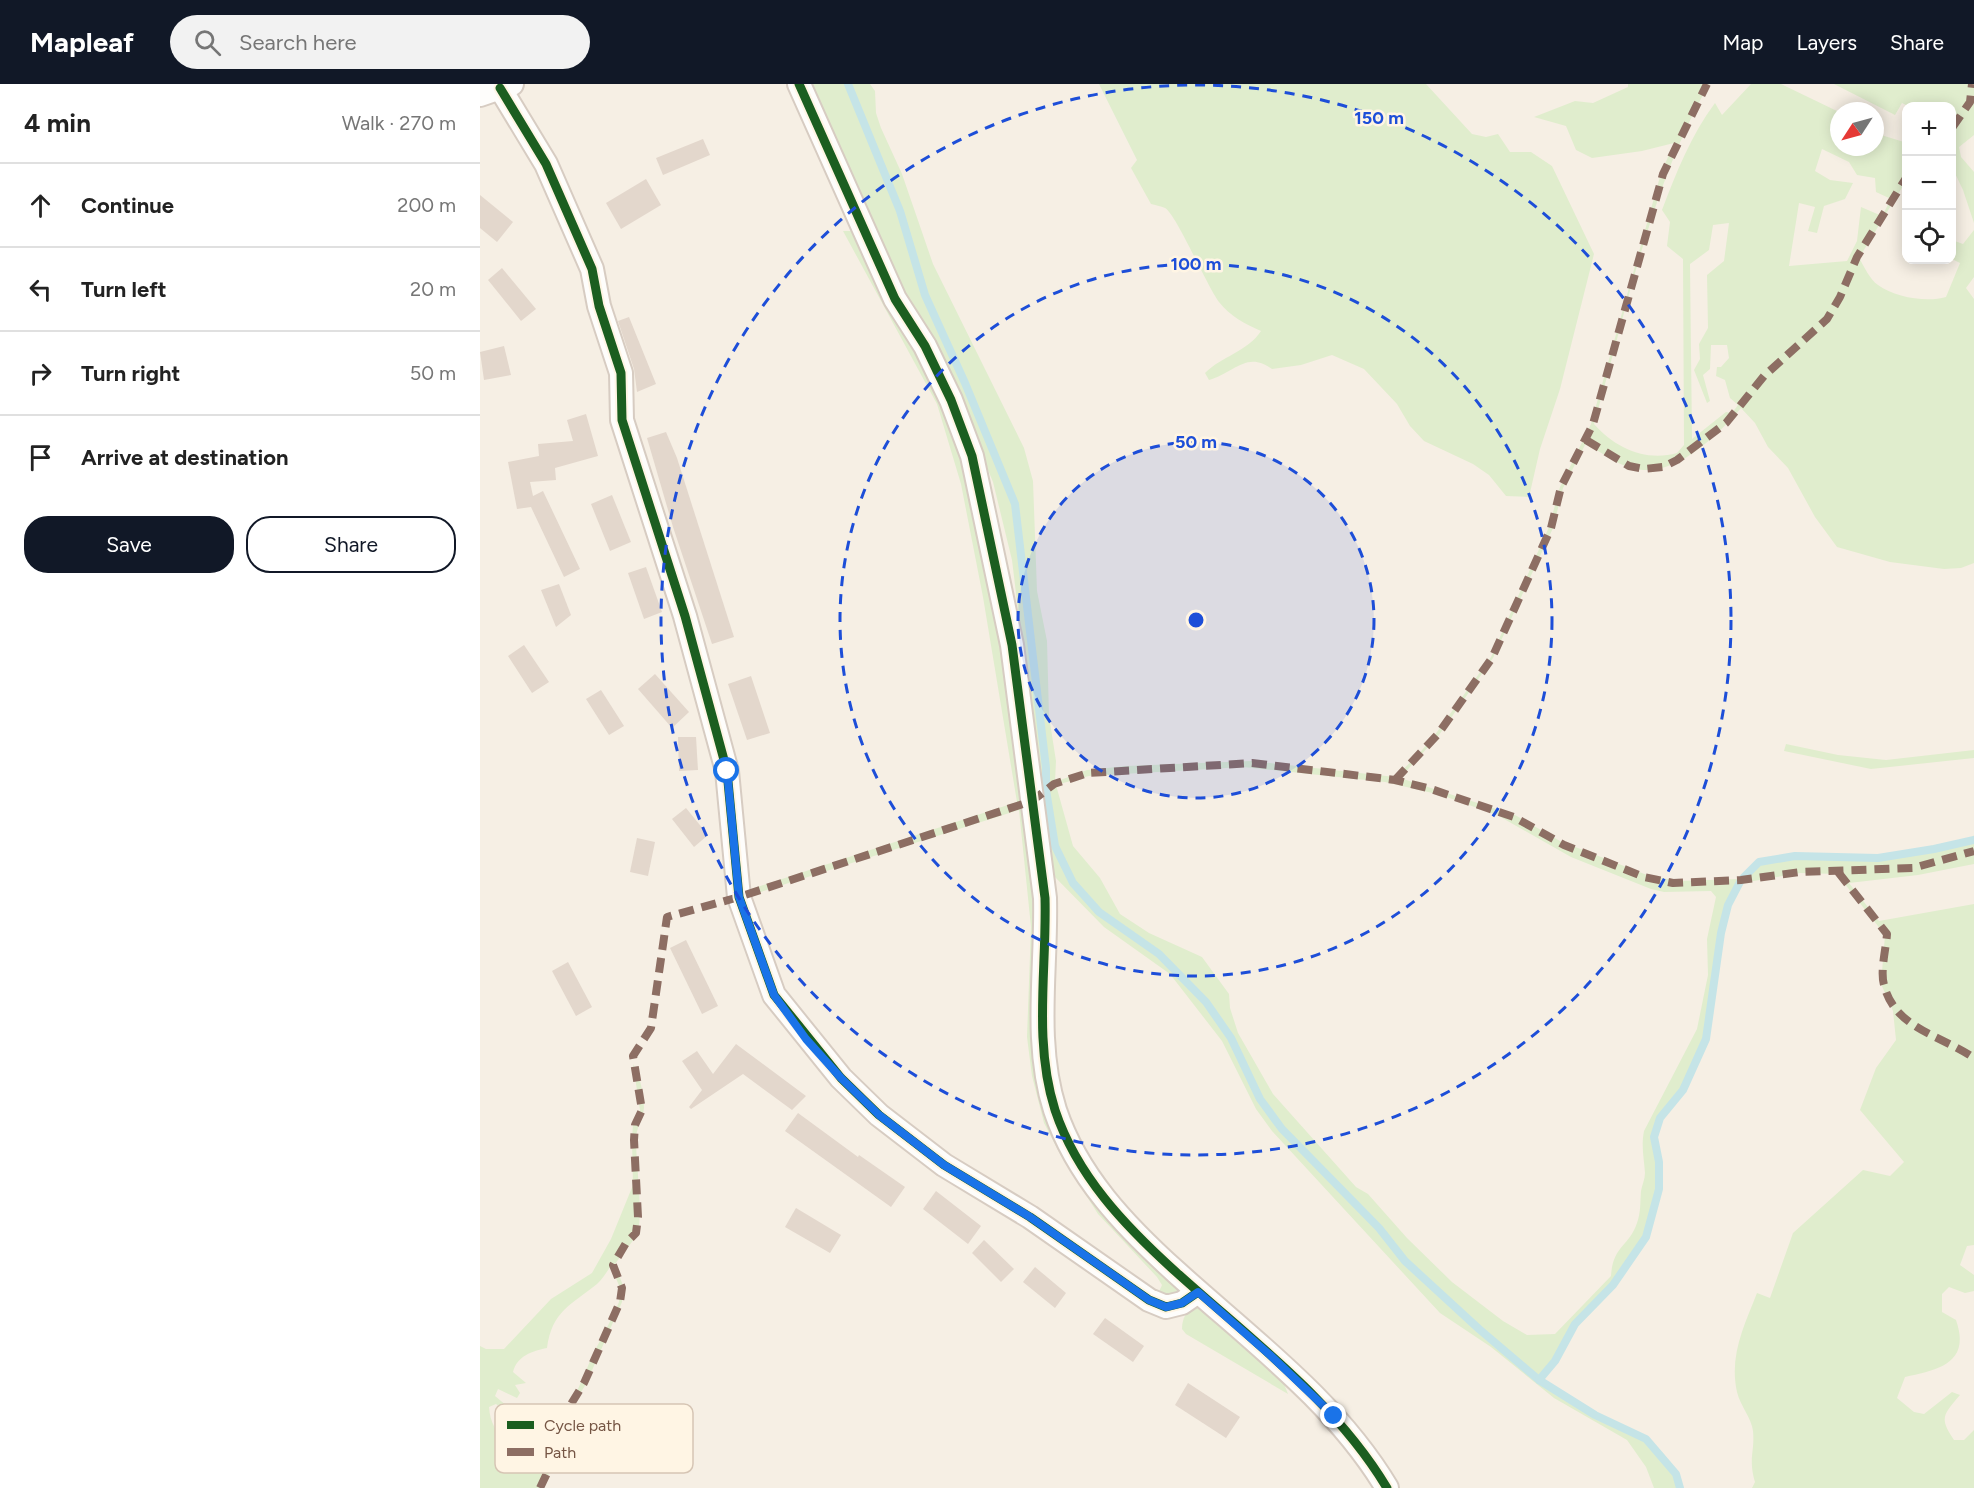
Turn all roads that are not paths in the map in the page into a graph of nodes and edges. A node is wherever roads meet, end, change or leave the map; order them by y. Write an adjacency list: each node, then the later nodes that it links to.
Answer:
1 (800, 84): 3 (street)
2 (497, 89): 3 (street)
3 (1198, 1292): 4 (street)
4 (1387, 1488)

